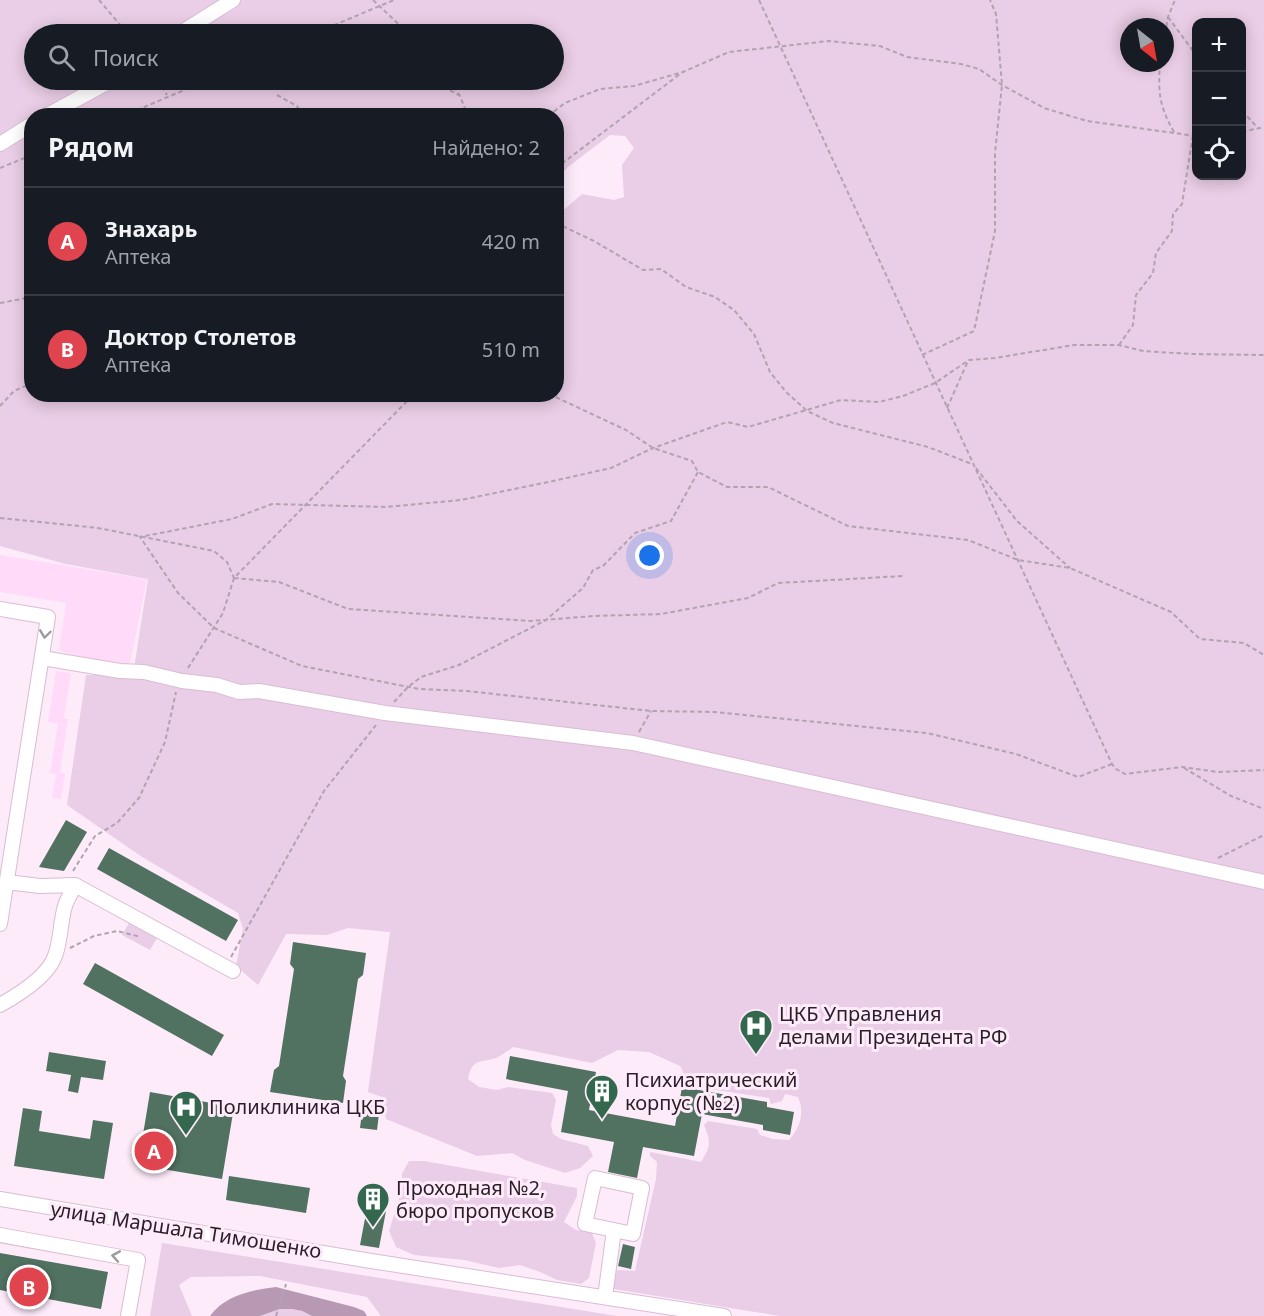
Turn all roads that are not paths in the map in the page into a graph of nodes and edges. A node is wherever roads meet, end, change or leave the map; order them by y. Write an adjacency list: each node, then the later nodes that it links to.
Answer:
1 (233, 0): 2 (street)
2 (196, 24)
3 (94, 90): 4 (street)
4 (61, 108)
5 (24, 129): 6 (street)
6 (0, 144)
7 (0, 609): 8 (street, one-way to 8)
8 (42, 658): 9 (street); 10 (street)
9 (7, 882): 11 (street); 12 (street)
10 (1264, 882)
11 (75, 885): 13 (street); 14 (street)
12 (0, 924)
13 (229, 969)
14 (0, 1005)
15 (0, 1200): 18 (street, улица Маршала Тимошенко)
16 (614, 1230): 16 (street); 18 (street)
17 (0, 1235): 19 (street, one-way to 17)
18 (605, 1298): 20 (street, улица Маршала Тимошенко)
19 (128, 1316)
20 (723, 1316)

